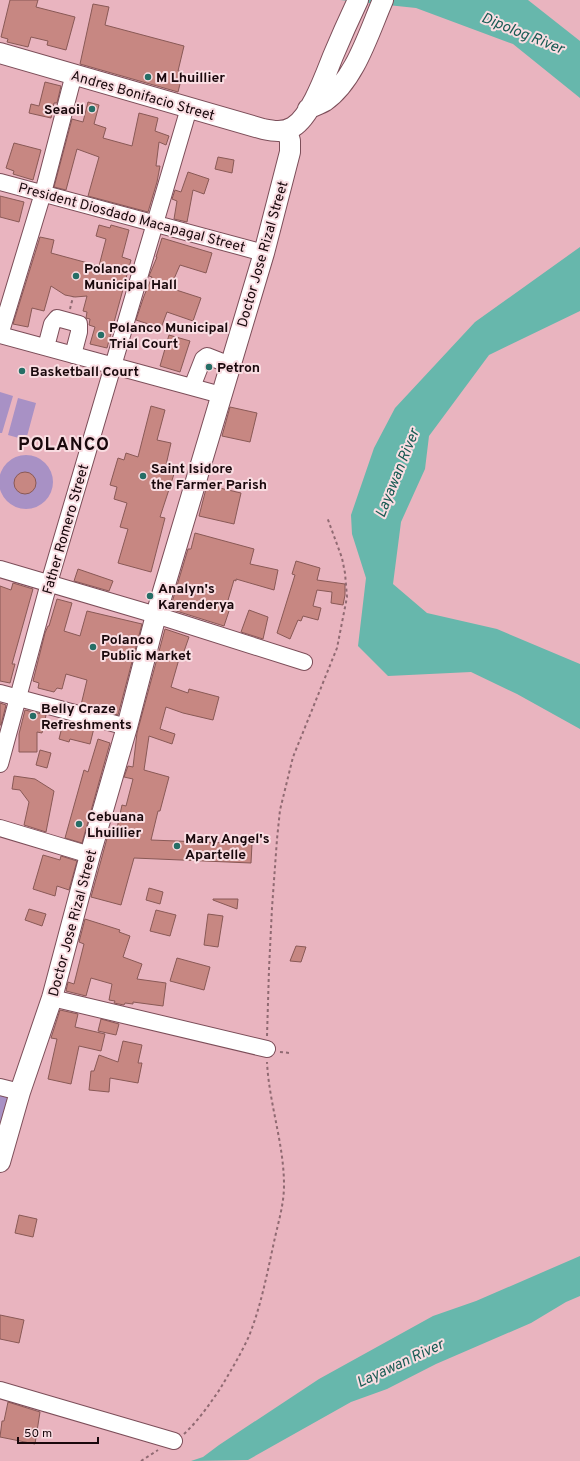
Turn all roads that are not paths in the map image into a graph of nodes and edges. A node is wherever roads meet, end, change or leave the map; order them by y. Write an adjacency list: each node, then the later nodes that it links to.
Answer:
1 (358, 0): 6 (main road)
2 (383, 0): 6 (main road)
3 (0, 53): 4 (main road, Andres Bonifacio Street)
4 (74, 74): 5 (main road, Andres Bonifacio Street); 9 (street)
5 (189, 108): 7 (main road, Andres Bonifacio Street); 10 (street, Father Romero Street)
6 (308, 109): 7 (main road)
7 (287, 130): 11 (main road, Doctor Jose Rizal Street)
8 (0, 182): 9 (street, President Diosdado Macapagal Street)
9 (43, 193): 10 (street, President Diosdado Macapagal Street); 12 (street)
10 (156, 223): 11 (street, President Diosdado Macapagal Street); 15 (street, Father Romero Street)
11 (264, 253): 16 (main road, Doctor Jose Rizal Street)
12 (0, 335): 13 (street)
13 (46, 347): 14 (street); 14 (street)
14 (73, 354): 15 (street)
15 (113, 365): 17 (street); 20 (street, Father Romero Street)
16 (230, 365): 17 (street); 18 (main road, Doctor Jose Rizal Street)
17 (192, 387): 18 (street)
18 (221, 395): 21 (main road, Doctor Jose Rizal Street)
19 (0, 569): 20 (street)
20 (49, 583): 21 (street); 24 (street, Father Romero Street)
21 (156, 616): 22 (street); 25 (main road, Doctor Jose Rizal Street)
22 (304, 662)
23 (0, 693): 24 (street)
24 (18, 698): 25 (street); 26 (street, Father Romero Street)
25 (127, 727): 28 (main road, Doctor Jose Rizal Street)
26 (0, 764)
27 (0, 828): 28 (street)
28 (90, 856): 29 (main road, Doctor Jose Rizal Street)
29 (52, 998): 30 (street); 32 (main road, Doctor Jose Rizal Street)
30 (267, 1049)
31 (0, 1087): 32 (street)
32 (20, 1092): 33 (main road, Doctor Jose Rizal Street)
33 (2, 1150)
34 (0, 1390): 35 (street)
35 (174, 1441)

